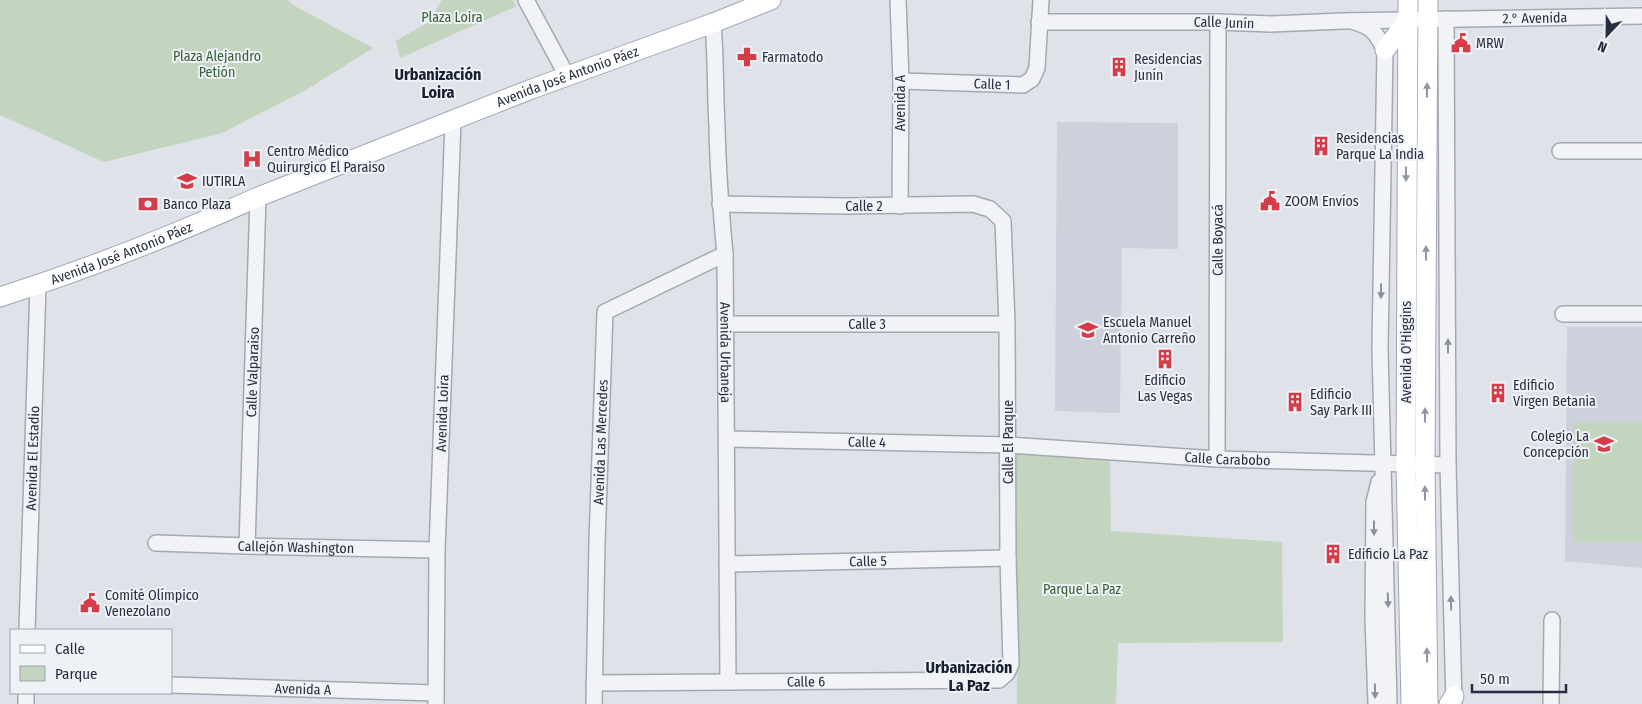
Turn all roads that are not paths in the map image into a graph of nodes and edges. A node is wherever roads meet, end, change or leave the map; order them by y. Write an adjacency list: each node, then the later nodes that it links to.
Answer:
1 (526, 0): 15 (street)
2 (771, 0): 13 (main road, Avenida José Antonio Páez)
3 (898, 0): 16 (street, Avenida A)
4 (1041, 0): 11 (street, Calle 1)
5 (1408, 0): 9 (main road, Avenida O'Higgins)
6 (1428, 0): 8 (main road, Avenida O'Higgins)
7 (1642, 16): 8 (street, 2.° Avenida)
8 (1437, 19): 9 (street, 2.° Avenida); 35 (main road, Avenida O'Higgins, one-way to 8); 36 (street, one-way to 8)
9 (1408, 20): 10 (street, Calle Junín); 14 (main road); 35 (main road, Avenida O'Higgins, one-way to 35)
10 (1352, 21): 12 (street, Calle Junín); 14 (street)
11 (1039, 22): 12 (street, Calle Junín); 16 (street, Calle 1)
12 (1218, 22): 33 (street, Calle Boyacá)
13 (713, 23): 15 (main road, Avenida José Antonio Páez); 21 (street, Avenida Urbaneja)
14 (1385, 50): 34 (street, Avenida O'Higgins, one-way to 34)
15 (567, 76): 17 (main road, Avenida José Antonio Páez)
16 (900, 81): 22 (street, Avenida A)
17 (453, 121): 20 (main road, Avenida José Antonio Páez); 39 (street, Avenida Loira)
18 (1560, 151): 19 (street)
19 (1642, 152)
20 (258, 197): 25 (main road, Avenida José Antonio Páez); 38 (street, Calle Valparaiso)
21 (720, 204): 22 (street, Calle 2); 24 (street, Avenida Urbaneja)
22 (900, 206): 23 (street, Calle 2)
23 (1003, 221): 30 (street, Calle El Parque)
24 (726, 254): 29 (street, Avenida Urbaneja); 46 (street, Avenida Las Mercedes)
25 (38, 284): 26 (main road, Avenida José Antonio Páez); 43 (street, Avenida El Estadio)
26 (0, 297)
27 (1563, 314): 28 (street)
28 (1642, 314)
29 (726, 324): 30 (street, Calle 3); 31 (street, Avenida Urbaneja)
30 (1007, 324): 32 (street, Calle El Parque)
31 (727, 439): 32 (street, Calle 4); 41 (street, Avenida Urbaneja)
32 (1008, 445): 33 (street, Calle Carabobo); 40 (street, Calle El Parque)
33 (1217, 459): 34 (street, Calle Carabobo)
34 (1384, 463): 35 (street, Calle Carabobo); 51 (street, one-way to 51); 52 (street, Avenida O'Higgins, one-way to 52)
35 (1416, 464): 36 (street, Calle Carabobo); 53 (main road, Avenida O'Higgins); 54 (main road, Avenida O'Higgins, one-way to 35)
36 (1448, 465): 49 (street, one-way to 36)
37 (156, 543): 38 (street, Callejón Washington)
38 (247, 546): 39 (street, Callejón Washington)
39 (437, 550): 48 (street, Avenida Loira)
40 (1008, 558): 41 (street, Calle 5); 44 (street, Calle El Parque)
41 (728, 564): 45 (street, Avenida Urbaneja)
42 (1552, 620): 55 (street)
43 (27, 629)
44 (1011, 664): 45 (street, Calle 6)
45 (728, 682): 46 (street, Calle 6)
46 (594, 683): 50 (street, Avenida Las Mercedes)
47 (172, 685): 48 (street, Avenida A)
48 (435, 698)
49 (1452, 701)
50 (594, 704)
51 (1376, 704)
52 (1389, 704)
53 (1411, 704)
54 (1428, 704)
55 (1550, 704)

